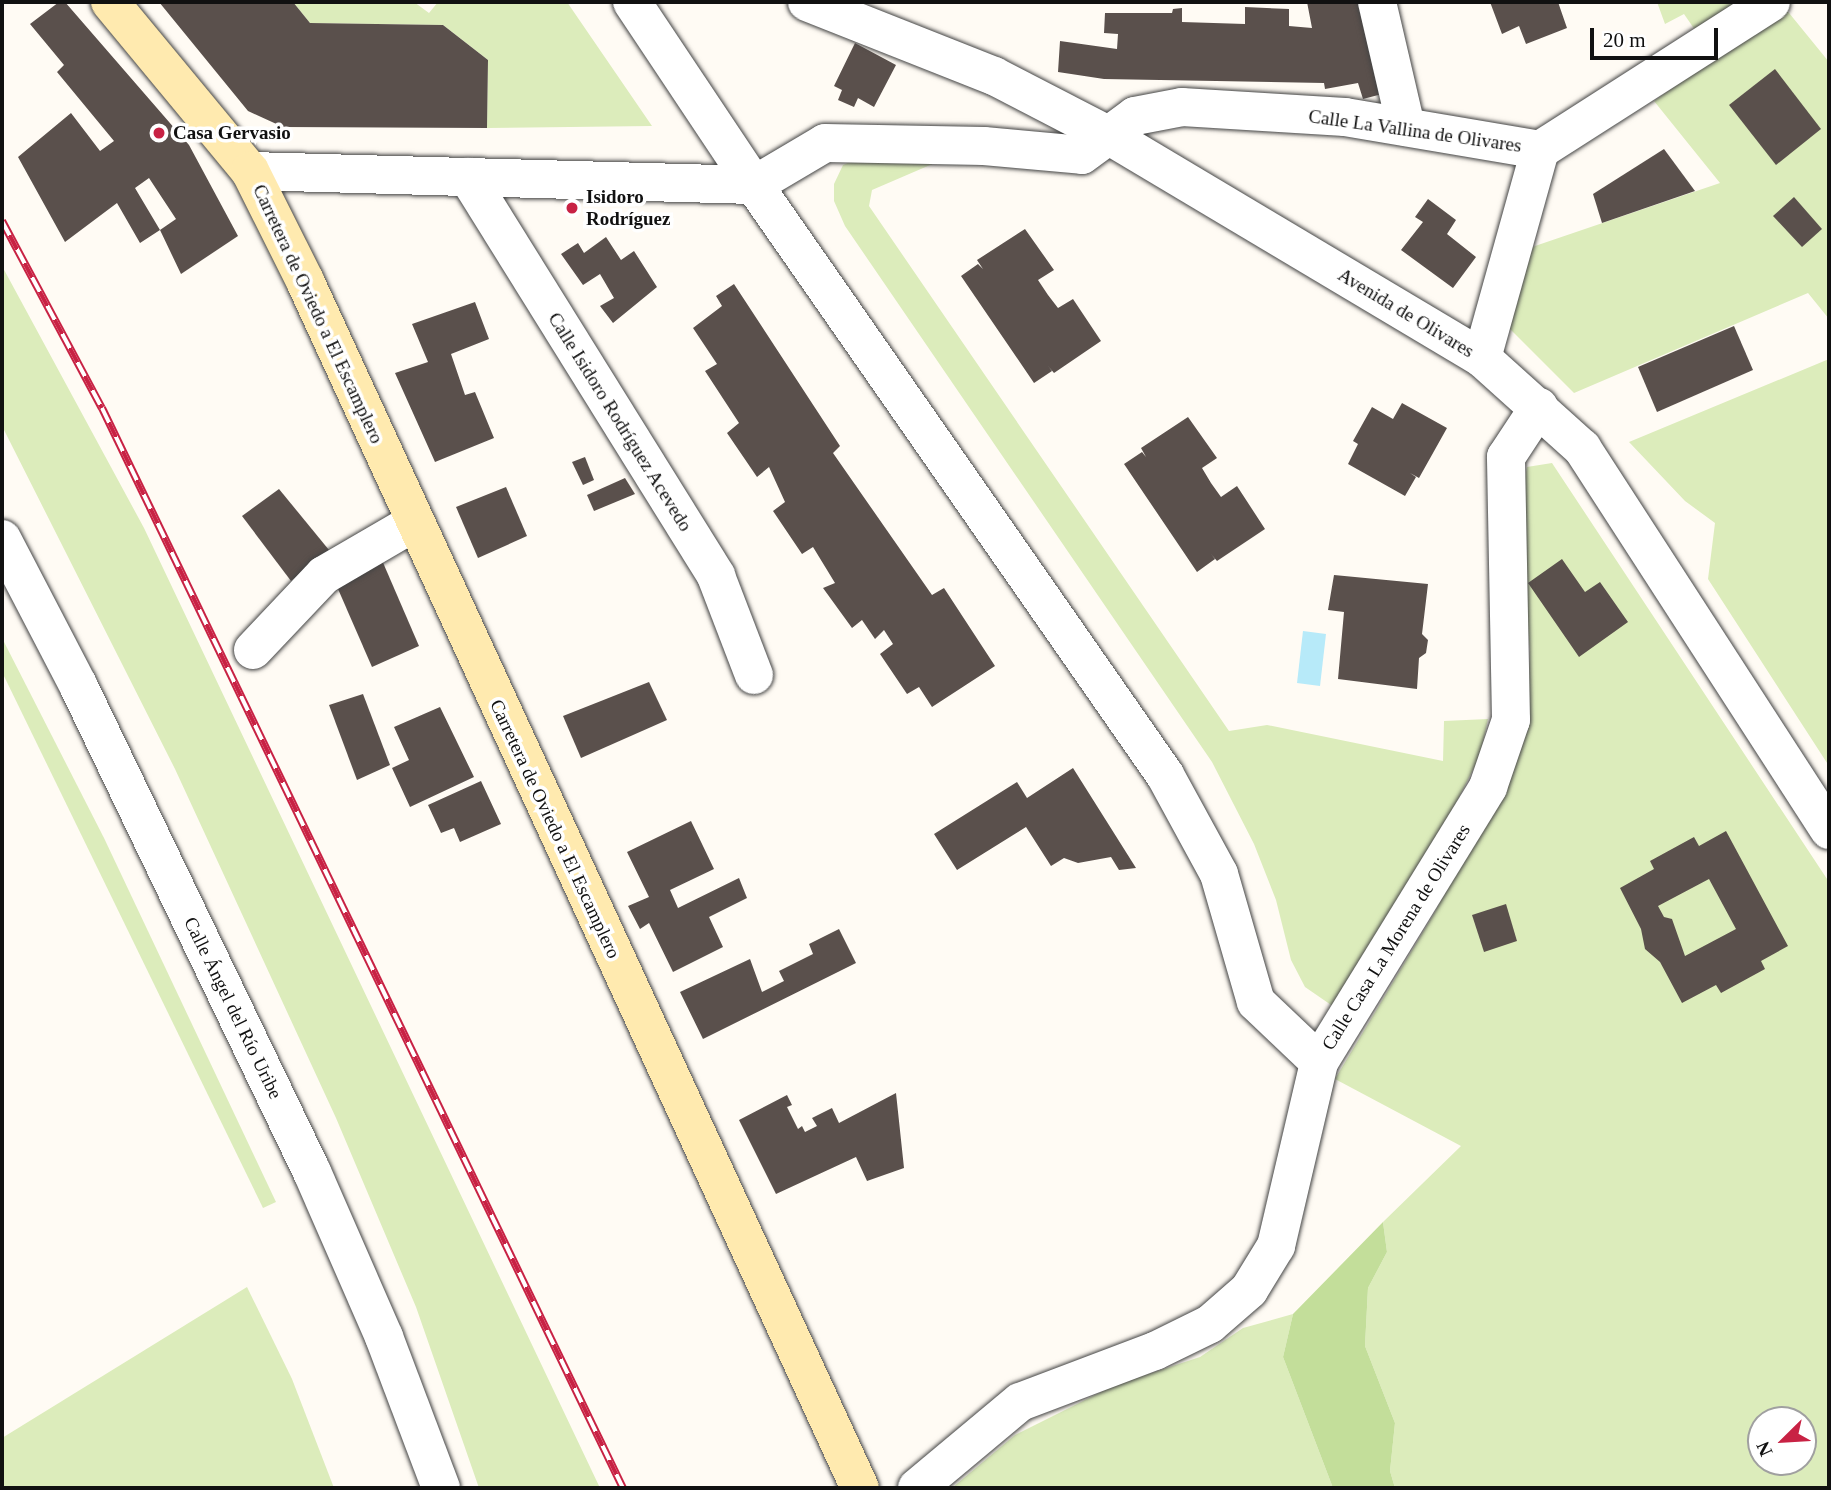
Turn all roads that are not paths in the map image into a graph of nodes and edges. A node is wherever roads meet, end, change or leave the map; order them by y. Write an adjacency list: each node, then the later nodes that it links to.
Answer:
1 (110, 2): 9 (main road, Carretera de Oviedo a El Escamplero)
2 (632, 2): 11 (street)
3 (807, 2): 7 (street, Avenida de Olivares)
4 (1377, 2): 6 (street)
5 (1771, 2): 8 (street, Calle La Vallina de Olivares)
6 (1406, 127): 7 (street, Calle La Vallina de Olivares); 8 (street, Calle La Vallina de Olivares)
7 (1106, 134): 11 (street, Calle La Vallina de Olivares); 12 (street, Avenida de Olivares)
8 (1540, 150): 12 (street)
9 (250, 171): 10 (street); 14 (main road, Carretera de Oviedo a El Escamplero)
10 (468, 177): 11 (street); 17 (street, Calle Isidoro Rodríguez Acevedo)
11 (754, 185): 19 (street)
12 (1482, 358): 13 (street, Avenida de Olivares)
13 (1539, 407): 18 (street, Avenida de Olivares); 19 (street, Calle Casa La Morena de Olivares)
14 (415, 522): 16 (street); 21 (main road, Carretera de Oviedo a El Escamplero)
15 (2, 539): 20 (street, Calle Ángel del Río Uribe)
16 (253, 650)
17 (754, 675)
18 (1829, 830)
19 (1319, 1062): 22 (street, Calle Casa La Morena de Olivares)
20 (441, 1488)
21 (860, 1488)
22 (917, 1488)

